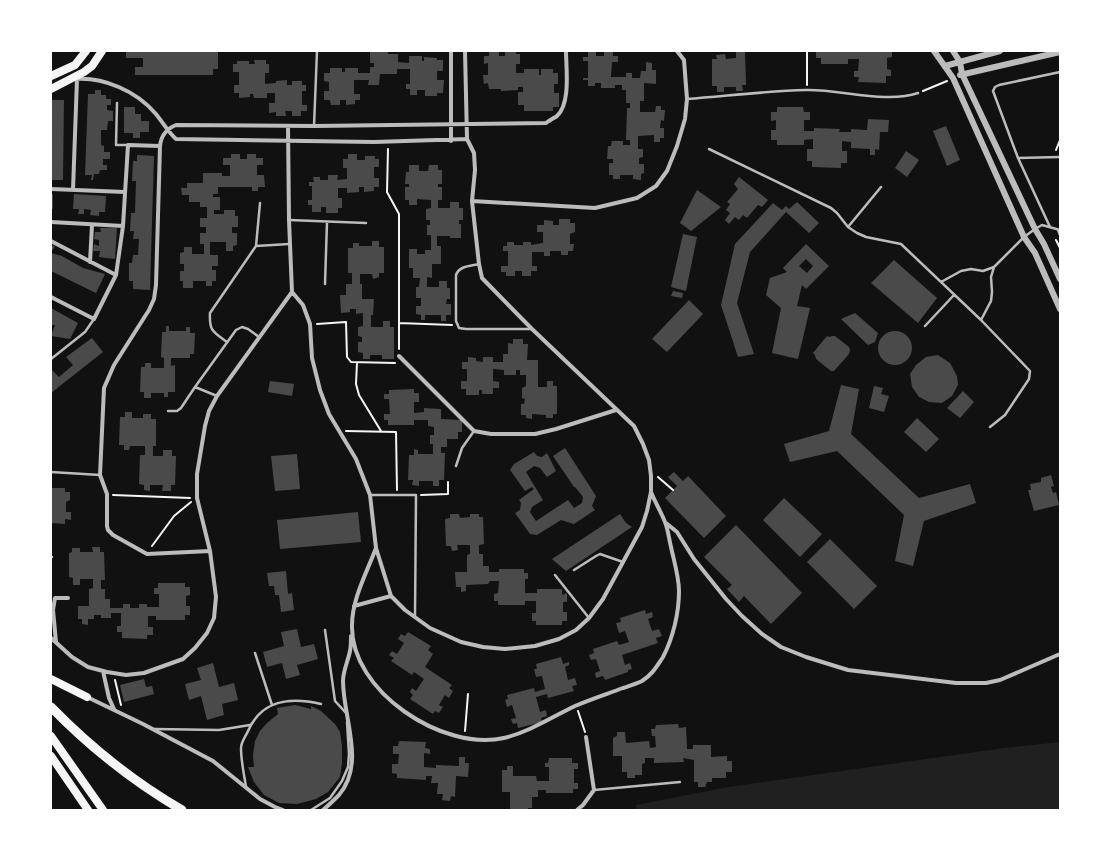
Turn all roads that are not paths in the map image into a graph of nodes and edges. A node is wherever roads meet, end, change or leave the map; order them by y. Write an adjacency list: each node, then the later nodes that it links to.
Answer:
1 (86, 51): 16 (highway)
2 (102, 51): 18 (highway)
3 (317, 51): 26 (lane)
4 (451, 51): 23 (street)
5 (465, 51): 24 (street)
6 (566, 51): 24 (street)
7 (677, 51): 21 (street)
8 (934, 51): 13 (street)
9 (953, 51): 12 (street)
10 (1000, 51): 12 (street)
11 (1060, 52): 15 (street)
12 (960, 62): 13 (street); 15 (street)
13 (945, 66): 17 (street)
14 (1060, 72): 35 (lane)
15 (962, 74): 17 (street); 50 (street)
16 (51, 76)
17 (953, 78): 53 (street)
18 (74, 80): 19 (highway); 27 (street); 38 (street)
19 (51, 90)
20 (918, 93): 21 (lane)
21 (687, 98): 40 (street)
22 (117, 103): 31 (lane)
23 (451, 124): 24 (street); 26 (street); 30 (street)
24 (466, 124): 28 (street)
25 (288, 126): 26 (street); 27 (street); 29 (street)
26 (314, 126)
27 (168, 130): 29 (street); 32 (street)
28 (467, 140): 30 (street); 40 (street)
29 (288, 141): 30 (street); 42 (street)
30 (451, 141)
31 (128, 145): 32 (street); 39 (street)
32 (160, 146): 84 (street)
33 (709, 149): 48 (lane)
34 (1060, 157): 35 (lane)
35 (1018, 158): 49 (lane)
36 (881, 187): 48 (lane)
37 (51, 189): 38 (street)
38 (73, 190): 39 (street)
39 (125, 192): 47 (street)
40 (472, 201): 58 (street)
41 (260, 203): 56 (lane)
42 (288, 220): 44 (lane); 55 (street)
43 (51, 222): 46 (street)
44 (326, 222): 45 (lane); 63 (lane)
45 (366, 223)
46 (92, 225): 47 (street); 57 (street)
47 (123, 226): 60 (street)
48 (848, 227): 62 (lane)
49 (1050, 227): 50 (lane); 51 (lane)
50 (1035, 229): 53 (lane); 61 (street)
51 (1059, 230): 52 (lane)
52 (1060, 235)
53 (1024, 237): 59 (lane); 67 (street)
54 (51, 241): 57 (street)
55 (289, 244): 56 (lane); 64 (street)
56 (256, 246): 73 (lane)
57 (90, 262): 60 (street)
58 (478, 264): 71 (street); 71 (lane)
59 (994, 267): 62 (lane); 69 (lane)
60 (116, 275): 68 (street)
61 (1060, 279)
62 (941, 282): 65 (lane)
63 (325, 284)
64 (292, 292): 72 (street); 86 (street)
65 (954, 295): 69 (lane); 70 (lane)
66 (51, 297): 68 (street)
67 (1060, 309)
68 (94, 318): 75 (lane)
69 (981, 320): 80 (lane)
70 (926, 326)
71 (532, 329): 78 (street)
72 (259, 337): 73 (lane); 77 (street)
73 (227, 342): 76 (lane)
74 (399, 356): 81 (street)
75 (51, 360)
76 (195, 387): 77 (lane); 79 (lane)
77 (217, 396): 89 (street)
78 (616, 410): 81 (street); 85 (street)
79 (168, 412)
80 (990, 426)
81 (474, 431): 82 (lane)
82 (456, 466)
83 (51, 472): 84 (lane)
84 (100, 474): 89 (street)
85 (650, 492): 87 (street); 90 (street)
86 (370, 495): 88 (street); 97 (lane)
87 (665, 523): 99 (street); 104 (street)
88 (376, 548): 93 (street); 95 (street)
89 (210, 551): 105 (street)
90 (623, 562): 91 (lane); 98 (street)
91 (574, 570)
92 (555, 575): 98 (lane)
93 (391, 596): 95 (street); 97 (street)
94 (68, 598): 96 (street)
95 (354, 606): 99 (street)
96 (52, 610): 102 (street)
97 (415, 616): 98 (street)
98 (589, 618)
99 (352, 626): 112 (street)
100 (326, 630): 112 (lane)
101 (51, 638): 102 (street)
102 (56, 642): 105 (street)
103 (255, 653): 109 (lane)
104 (1060, 654)
105 (103, 671): 111 (street)
106 (51, 679): 107 (highway)
107 (87, 697): 111 (street)
108 (321, 704): 109 (lane)
109 (272, 705): 113 (lane)
110 (51, 707): 123 (highway)
111 (114, 709): 114 (street)
112 (347, 715): 125 (lane); 126 (street)
113 (251, 724): 114 (lane); 119 (lane)
114 (151, 729): 119 (street)
115 (51, 736): 122 (highway)
116 (586, 736): 120 (street)
117 (51, 756): 121 (highway)
118 (680, 782): 120 (lane)
119 (247, 790): 124 (street)
120 (594, 790): 127 (street)
121 (88, 810)
122 (103, 810)
123 (182, 810)
124 (283, 810)
125 (311, 810)
126 (323, 810)
127 (577, 810)

